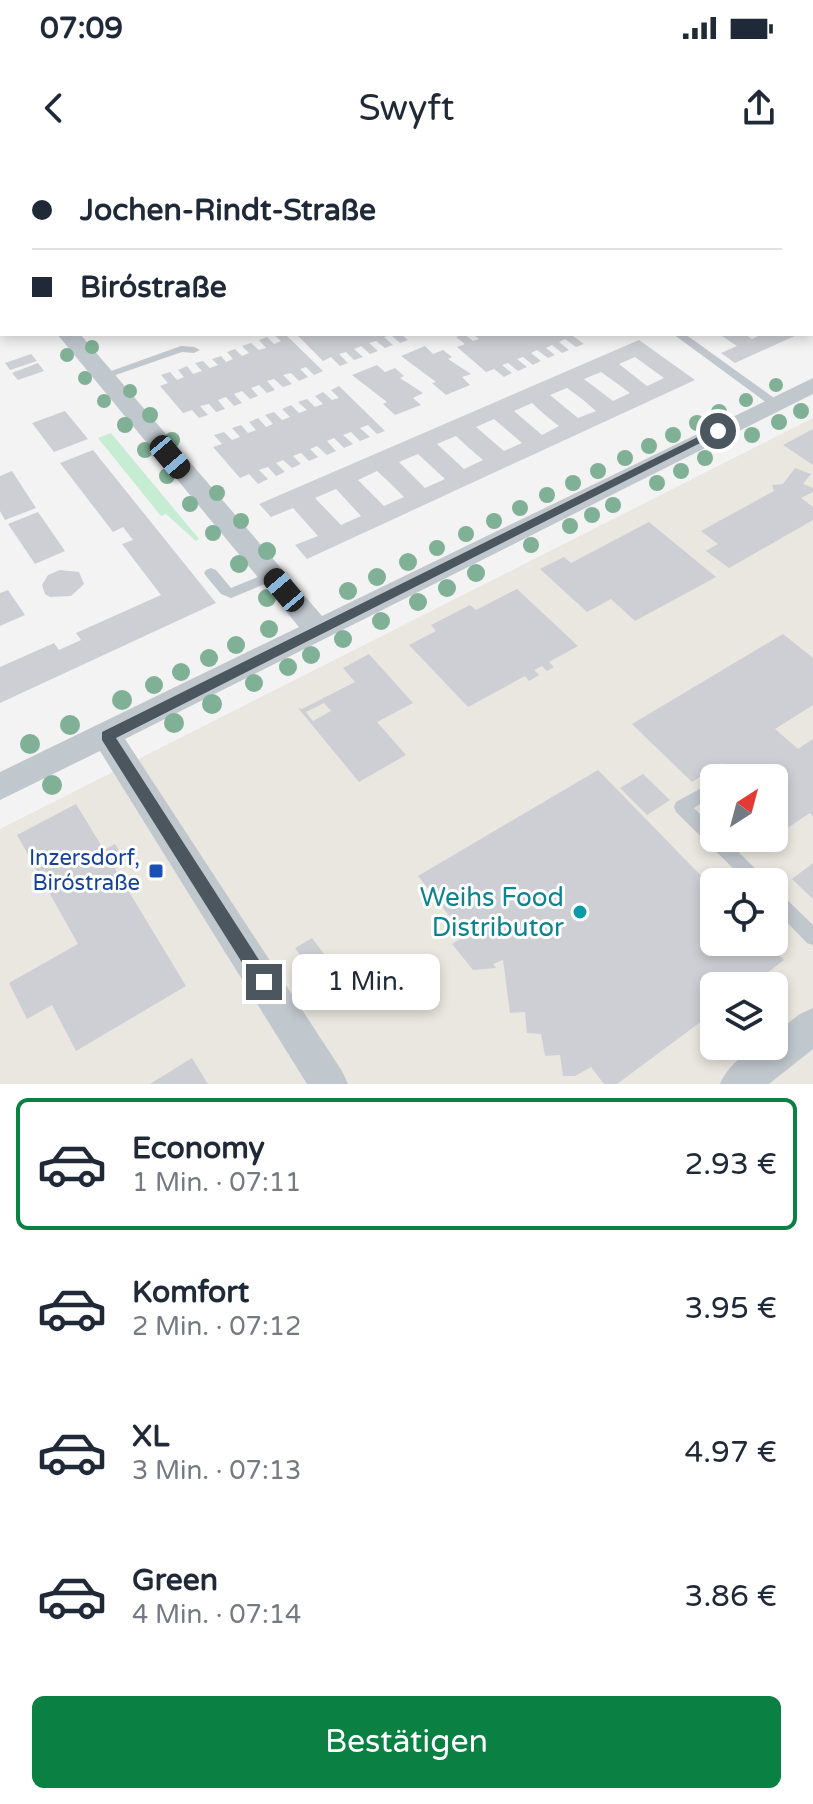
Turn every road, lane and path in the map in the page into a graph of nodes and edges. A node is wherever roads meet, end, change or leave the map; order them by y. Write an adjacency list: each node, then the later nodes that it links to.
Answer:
1 (70, 336): 4 (street)
2 (681, 336): 6 (lane)
3 (194, 350): 4 (lane)
4 (103, 376): 8 (street)
5 (813, 385): 6 (street)
6 (775, 403): 9 (street)
7 (211, 573): 8 (lane)
8 (272, 576): 9 (street)
9 (318, 630): 10 (street)
10 (107, 736): 11 (street); 19 (street)
11 (0, 787)
12 (700, 796): 13 (lane)
13 (700, 825)
14 (728, 852): 15 (lane)
15 (744, 868)
16 (788, 912): 17 (lane)
17 (813, 937)
18 (813, 1026): 20 (street)
19 (329, 1084)
20 (739, 1084)

